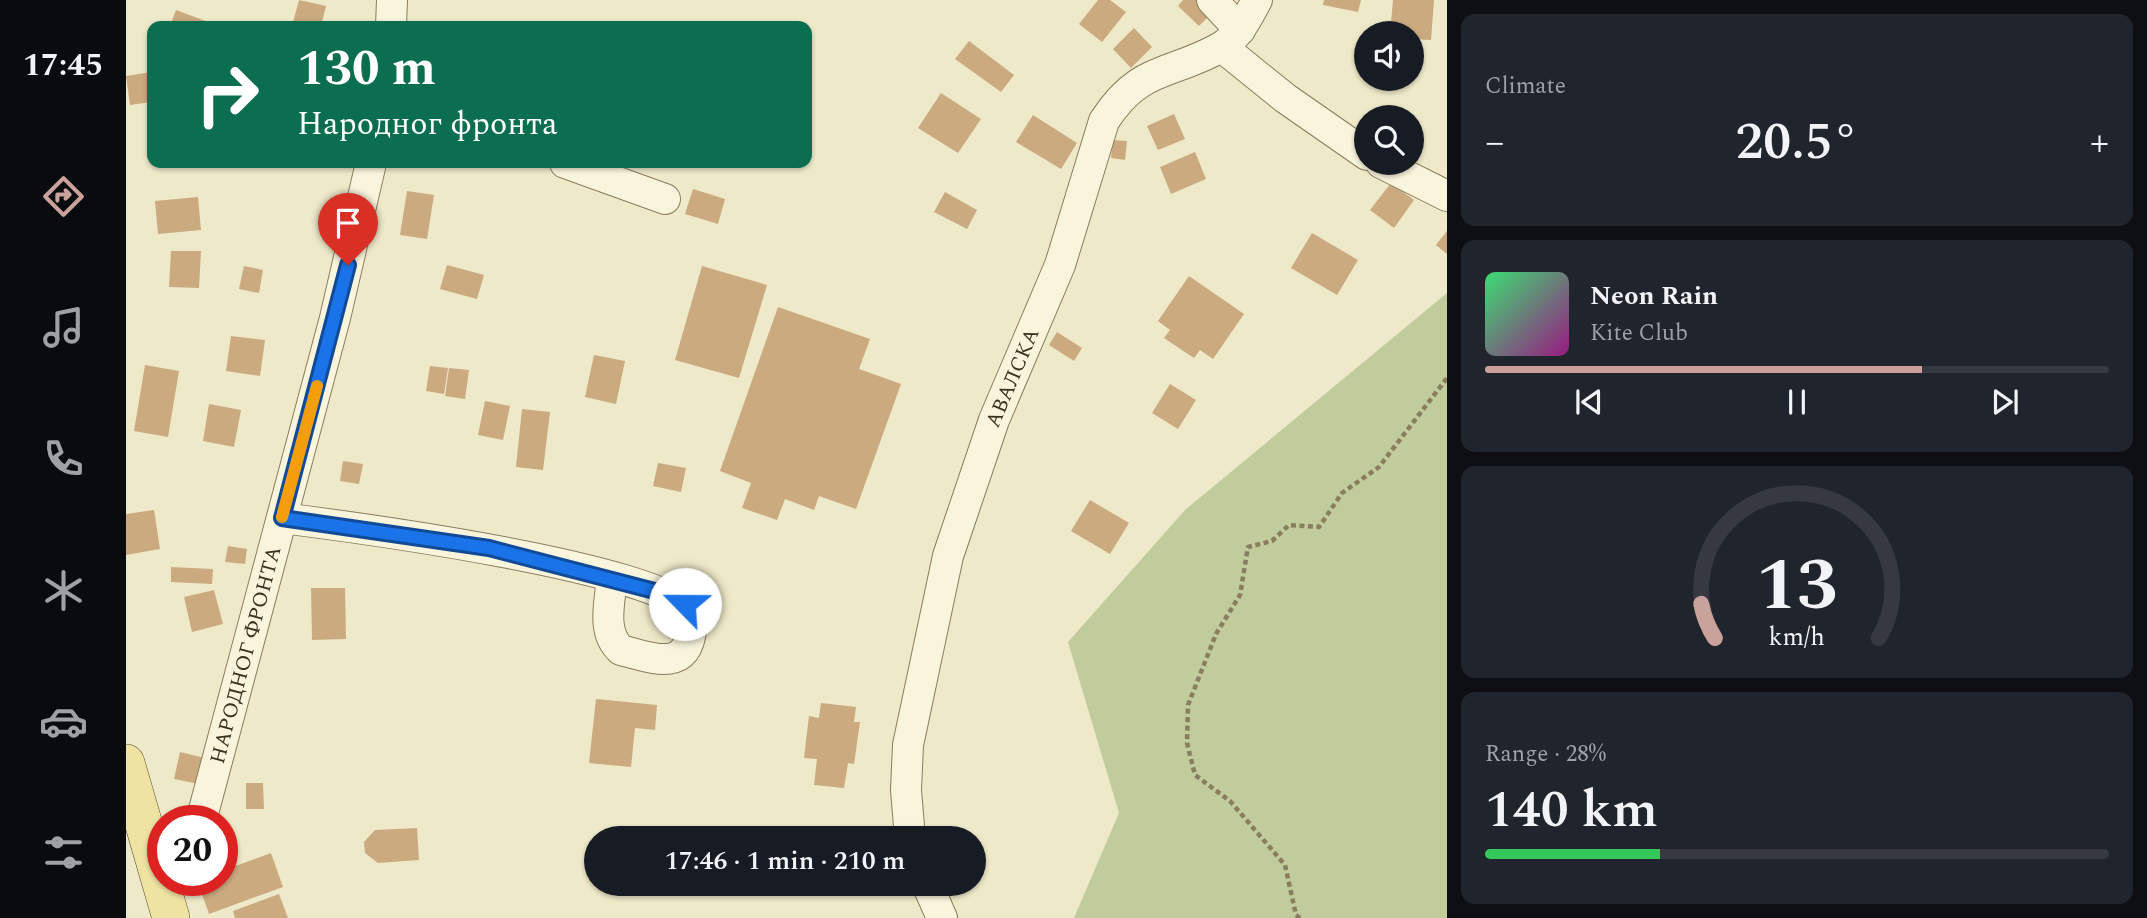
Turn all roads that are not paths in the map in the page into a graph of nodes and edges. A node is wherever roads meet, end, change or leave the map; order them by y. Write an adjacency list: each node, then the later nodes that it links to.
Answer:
1 (392, 0): 4 (street)
2 (1212, 0): 5 (street)
3 (1257, 0): 5 (street)
4 (391, 21)
5 (1231, 38): 6 (street); 17 (street, АВАЛСКА)
6 (1354, 146)
7 (370, 168): 12 (street, НАРОДНОГ ФРОНТА)
8 (579, 168): 11 (street)
9 (1405, 175): 10 (street)
10 (1447, 196)
11 (665, 199)
12 (282, 518): 13 (street); 15 (street, НАРОДНОГ ФРОНТА)
13 (612, 578)
14 (126, 763): 16 (main road)
15 (205, 805)
16 (132, 806): 18 (main road)
17 (909, 826)
18 (147, 835)
19 (166, 896): 21 (main road)
20 (932, 896): 22 (street)
21 (170, 918)
22 (942, 918)

